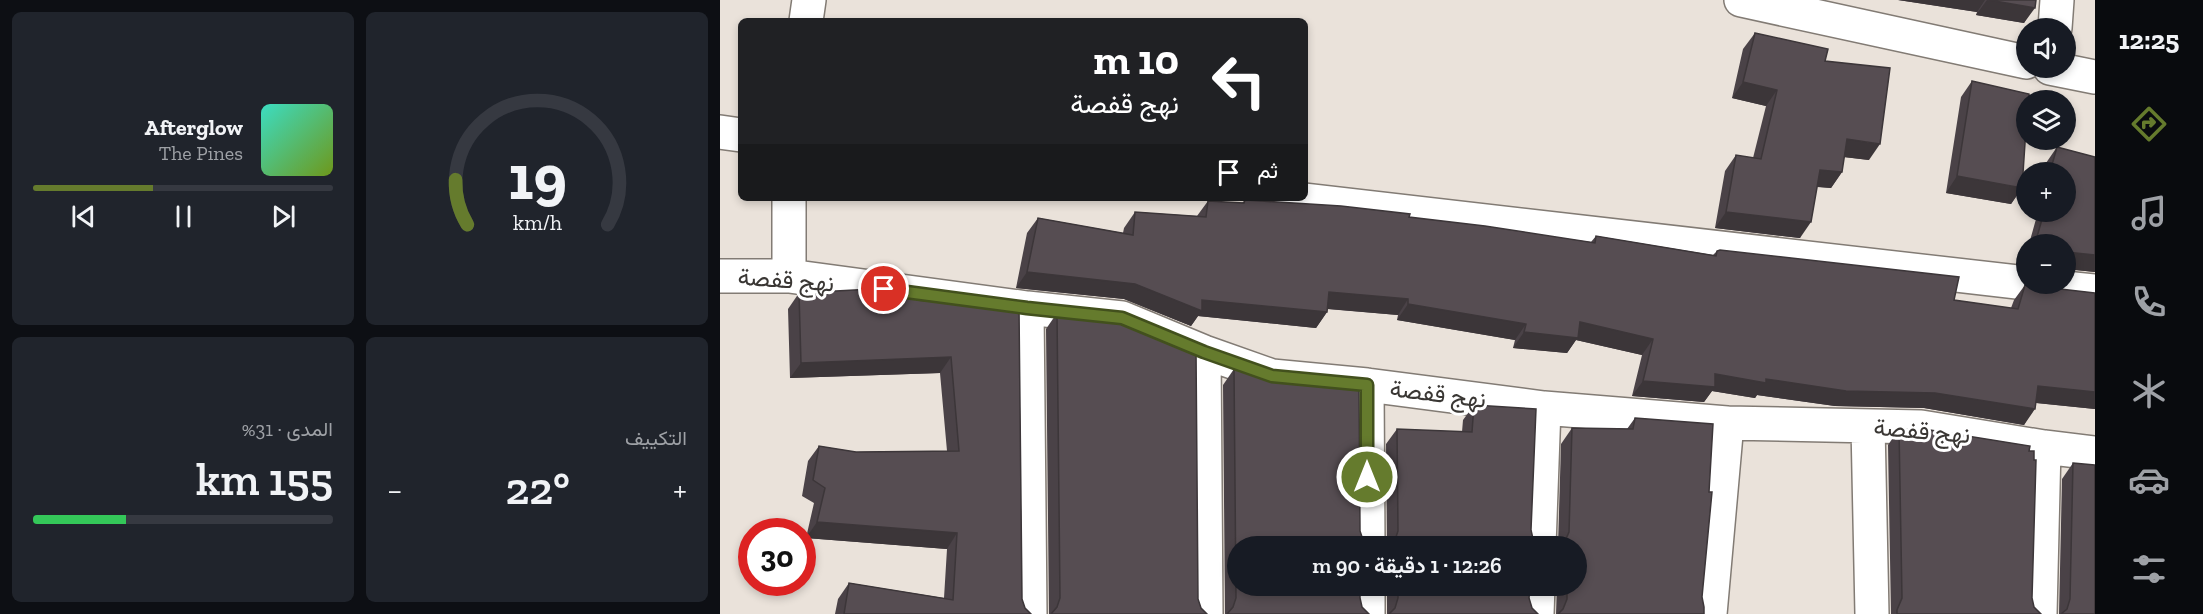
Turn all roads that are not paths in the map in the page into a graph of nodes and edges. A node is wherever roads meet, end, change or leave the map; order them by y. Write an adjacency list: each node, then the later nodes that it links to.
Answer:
1 (809, 0): 5 (street)
2 (1741, 0): 4 (street)
3 (2057, 0): 6 (street)
4 (1800, 6): 7 (street)
5 (806, 18)
6 (2056, 18)
7 (2016, 60)
8 (2076, 73): 9 (street)
9 (2095, 77)
10 (720, 132): 11 (street)
11 (738, 135)
12 (789, 201): 15 (street)
13 (1308, 201): 16 (street)
14 (720, 276): 15 (street, نهج قفصة)
15 (789, 276): 19 (street, نهج قفصة)
16 (2016, 283)
17 (2076, 289): 18 (street)
18 (2095, 291)
19 (1027, 308): 20 (street, نهج قفصة); 31 (street)
20 (1204, 352): 21 (street, نهج قفصة); 32 (street)
21 (1367, 385): 22 (street, نهج قفصة); 27 (street)
22 (1544, 408): 23 (street, نهج قفصة); 28 (street)
23 (1727, 423): 24 (street, نهج قفصة); 35 (street)
24 (1868, 426): 25 (street, نهج قفصة); 36 (street)
25 (2044, 447): 26 (street, نهج قفصة); 37 (street)
26 (2095, 453)
27 (1368, 536)
28 (1539, 536)
29 (1368, 596): 33 (street)
30 (1538, 596): 34 (street)
31 (1030, 614)
32 (1206, 614)
33 (1368, 614)
34 (1537, 614)
35 (1710, 614)
36 (1872, 614)
37 (2040, 614)

